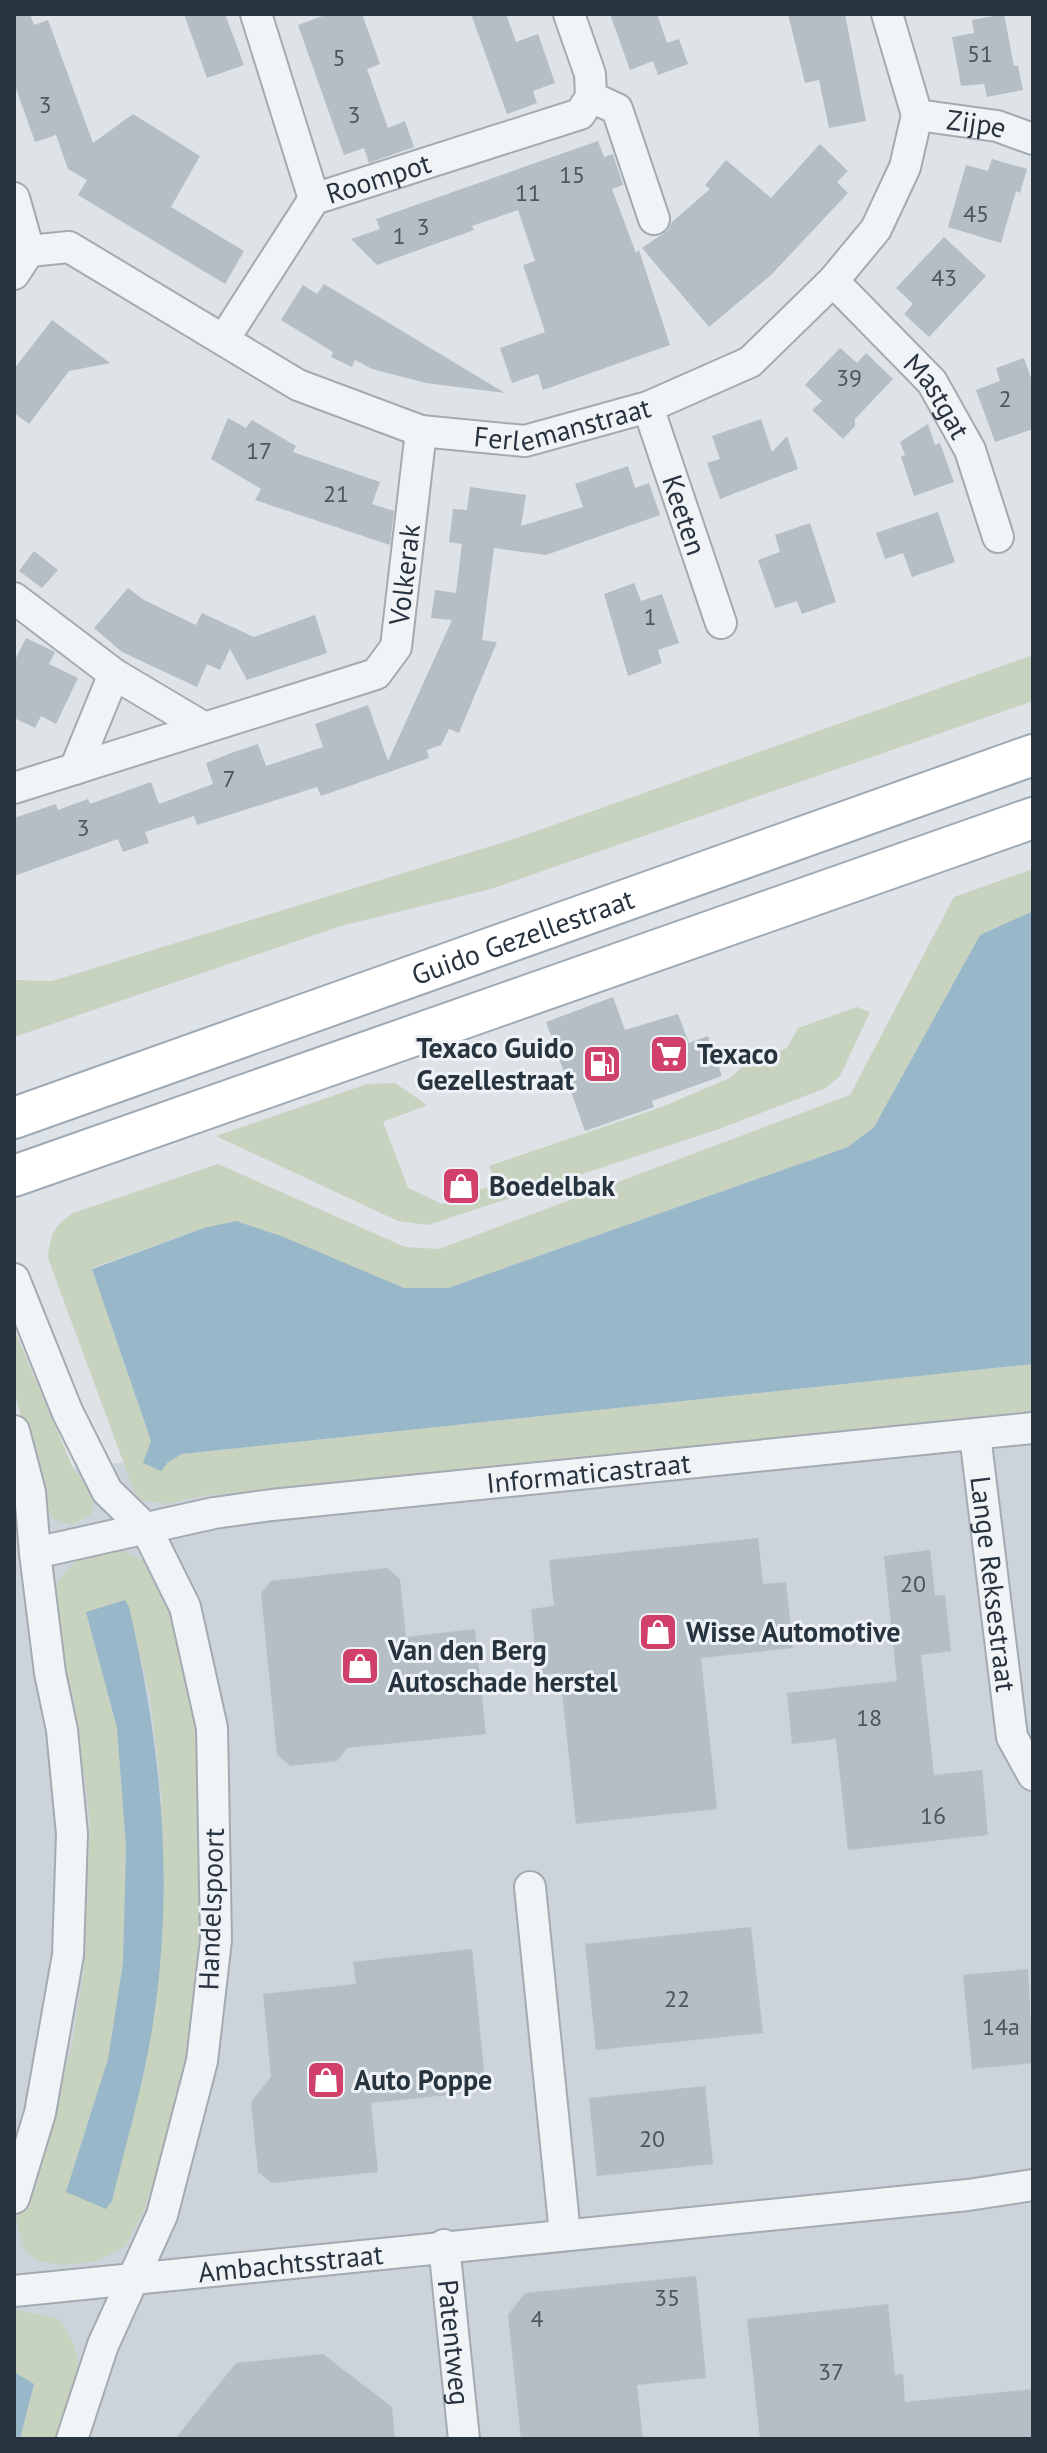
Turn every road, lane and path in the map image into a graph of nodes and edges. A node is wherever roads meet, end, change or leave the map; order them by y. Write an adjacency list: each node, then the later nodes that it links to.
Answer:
1 (256, 14): 8 (street)
2 (569, 14): 4 (street)
3 (887, 14): 5 (street, Ferlemanstraat)
4 (591, 97): 8 (street, Roompot); 9 (street)
5 (917, 115): 6 (street, Zijpe); 11 (street, Ferlemanstraat)
6 (1033, 139)
7 (14, 198): 10 (street)
8 (314, 199): 12 (street, Roompot)
9 (654, 219)
10 (22, 262): 12 (street, Ferlemanstraat)
11 (833, 281): 13 (street, Ferlemanstraat); 15 (street, Mastgat)
12 (224, 339): 14 (street, Ferlemanstraat)
13 (648, 407): 14 (street, Ferlemanstraat); 17 (street, Keeten)
14 (421, 431): 19 (street, Volkerak)
15 (998, 537)
16 (14, 598): 18 (street)
17 (721, 623)
18 (114, 674): 19 (street); 21 (street)
19 (203, 727): 21 (street, Volkerak)
20 (1033, 755): 24 (main road, Guido Gezellestraat)
21 (75, 769): 22 (street, Volkerak)
22 (14, 788)
23 (1033, 818): 25 (main road, Guido Gezellestraat)
24 (14, 1118)
25 (14, 1176)
26 (14, 1279): 30 (street, Handelspoort)
27 (1033, 1428): 29 (street, Informaticastraat)
28 (14, 1431): 31 (street)
29 (975, 1435): 30 (street, Informaticastraat); 32 (street, Lange Reksestraat)
30 (147, 1530): 31 (street); 38 (street, Handelspoort)
31 (35, 1553): 35 (street)
32 (1033, 1775)
33 (530, 1887): 36 (street)
34 (1033, 2185): 36 (street, Ambachtsstraat)
35 (14, 2198)
36 (565, 2234): 37 (street, Ambachtsstraat)
37 (444, 2245): 38 (street, Ambachtsstraat); 41 (street, Patentweg)
38 (133, 2278): 39 (street, Ambachtsstraat); 40 (street, Handelspoort)
39 (14, 2291)
40 (72, 2439)
41 (464, 2439)

